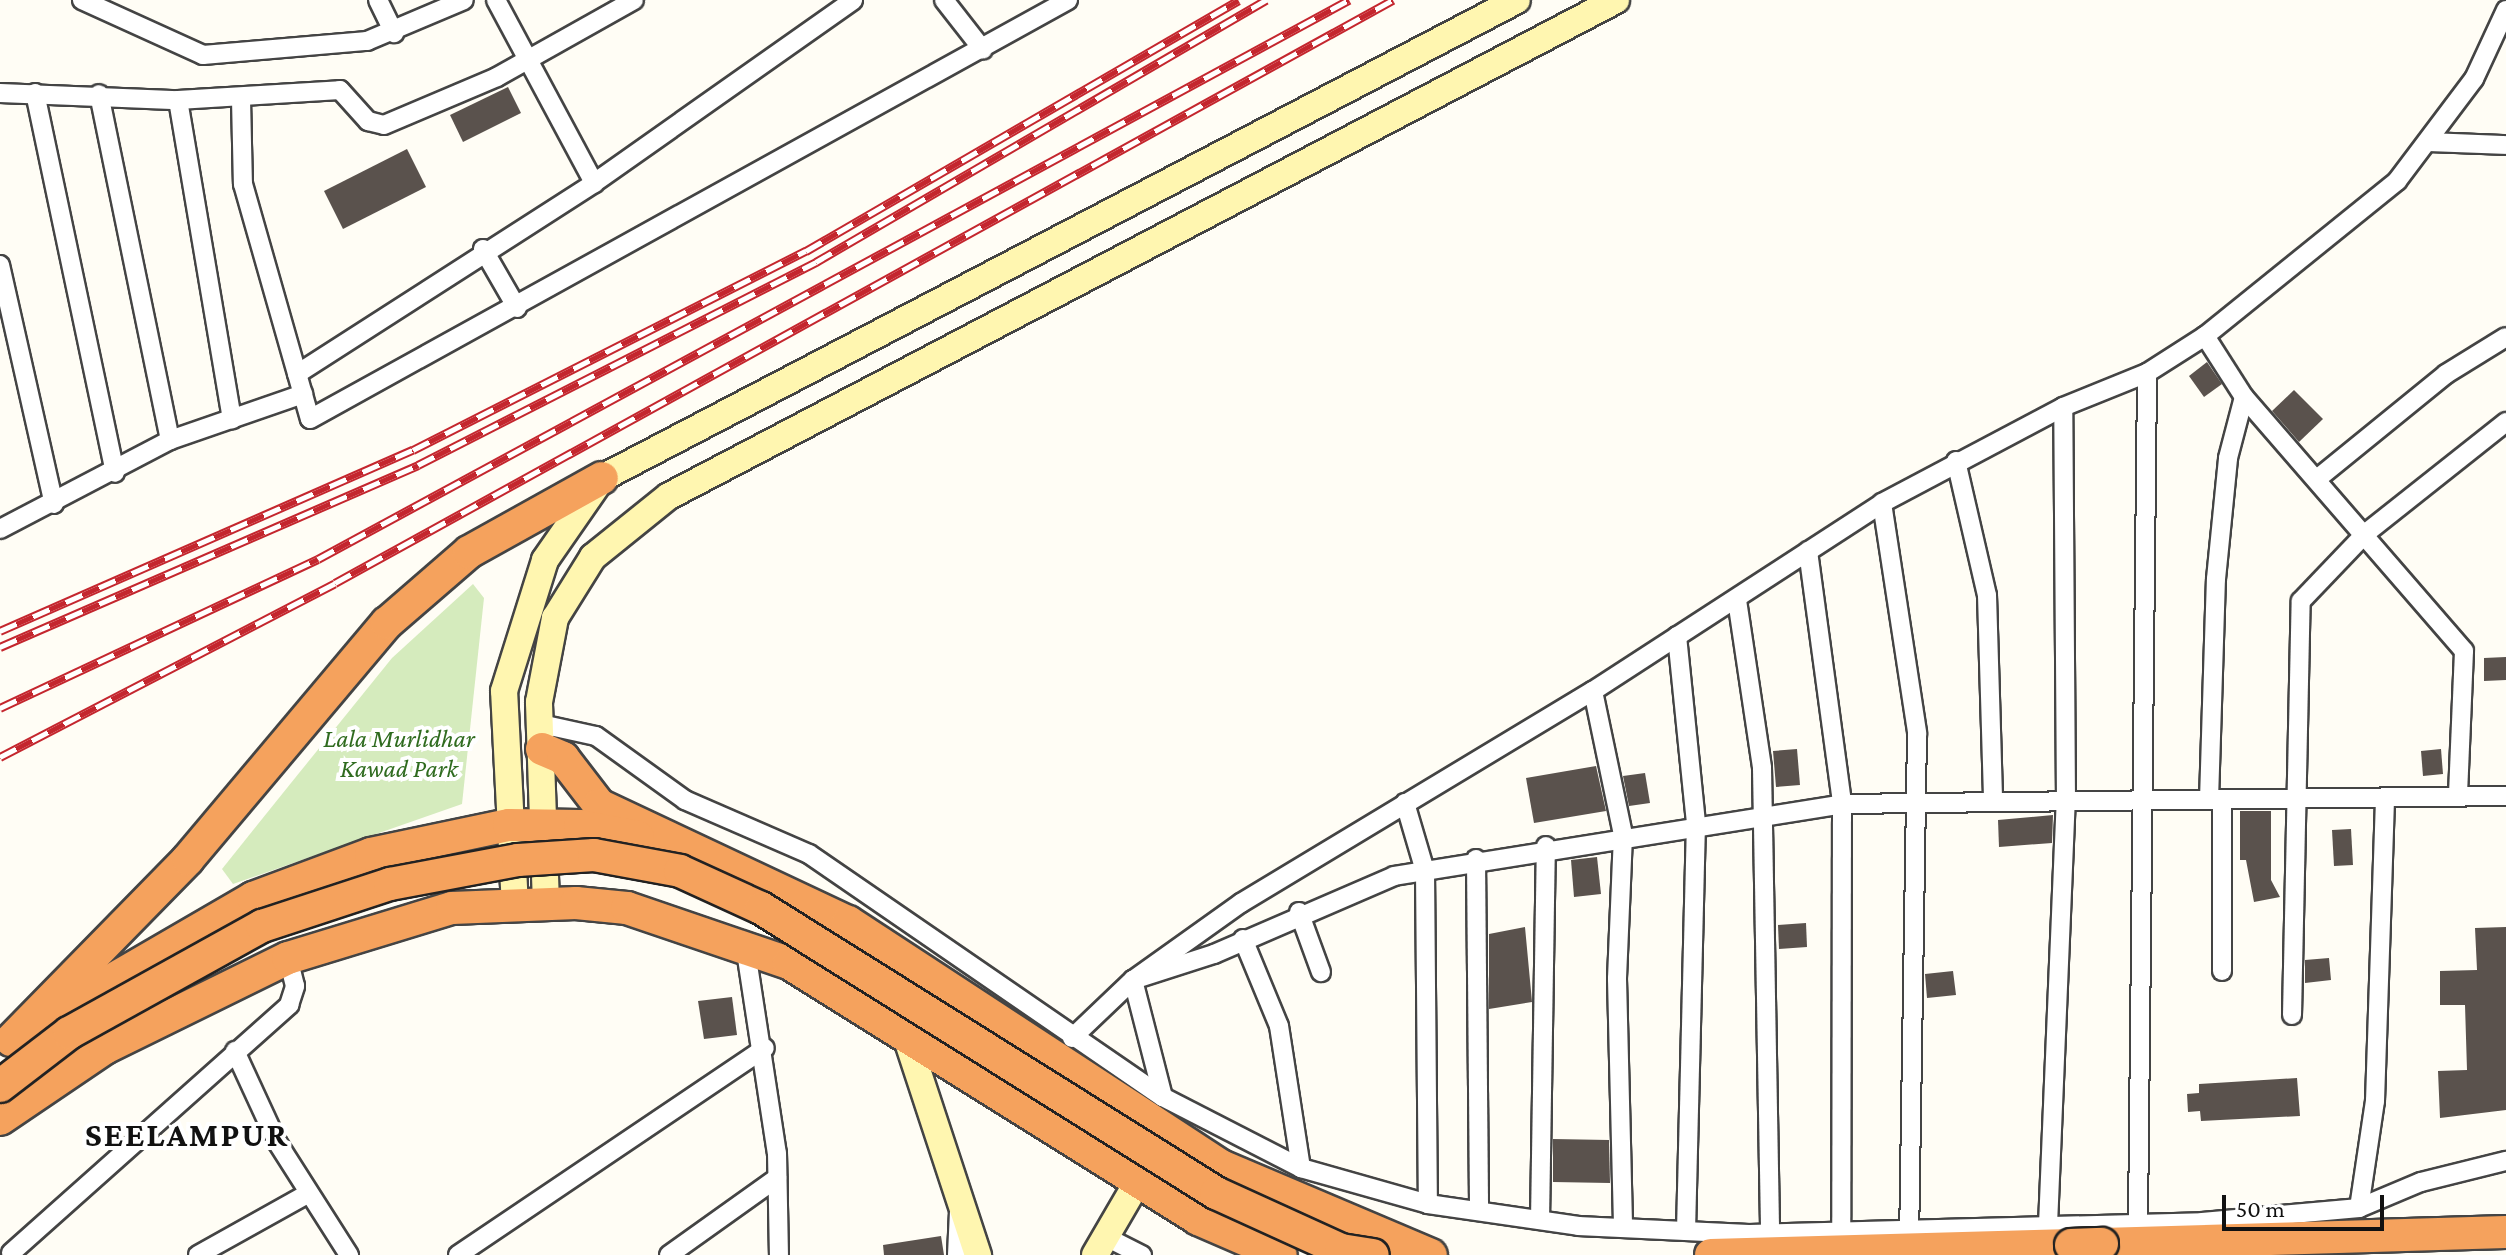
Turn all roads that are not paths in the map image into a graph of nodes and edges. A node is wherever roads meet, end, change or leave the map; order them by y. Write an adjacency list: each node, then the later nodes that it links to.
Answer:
1 (82, 0): 11 (street)
2 (378, 0): 13 (street)
3 (464, 0): 13 (street)
4 (496, 0): 15 (street)
5 (634, 0): 15 (street)
6 (853, 0): 23 (street)
7 (944, 0): 14 (street)
8 (1068, 0): 14 (street)
9 (1517, 0): 39 (street)
10 (1616, 0): 47 (street)
11 (109, 6): 13 (street)
12 (2506, 10): 21 (street)
13 (394, 33)
14 (983, 50): 26 (street)
15 (529, 58): 19 (street); 23 (street)
16 (0, 93): 17 (street)
17 (35, 93): 18 (street); 38 (street)
18 (99, 94): 20 (street); 36 (street)
19 (241, 99): 20 (street); 30 (street)
20 (178, 100): 34 (street)
21 (2431, 142): 22 (street); 27 (street)
22 (2506, 145)
23 (594, 183): 24 (street)
24 (483, 249): 26 (street); 30 (street)
25 (0, 265): 42 (street)
26 (517, 308): 31 (street)
27 (2205, 336): 29 (street); 32 (street)
28 (2506, 337): 40 (street)
29 (2147, 373): 33 (street); 58 (street)
30 (297, 374): 31 (street)
31 (303, 394): 34 (street)
32 (2244, 397): 40 (street); 55 (street)
33 (2063, 407): 37 (street); 57 (street)
34 (232, 419): 36 (street)
35 (2506, 422): 44 (street)
36 (170, 440): 38 (street)
37 (1956, 461): 41 (street); 59 (street)
38 (115, 473): 42 (street)
39 (602, 478): 45 (street); 83 (highway)
40 (2317, 479): 44 (street)
41 (1882, 503): 46 (street); 62 (street)
42 (54, 504): 43 (street)
43 (0, 529)
44 (2366, 533): 53 (street); 56 (street)
45 (560, 538): 47 (street); 65 (street)
46 (1808, 551): 48 (street); 61 (street)
47 (593, 557): 51 (street)
48 (1737, 600): 49 (street); 63 (street)
49 (1677, 636): 50 (street); 64 (street)
50 (1593, 691): 60 (street); 67 (street)
51 (541, 736): 66 (street); 68 (highway); 82 (street)
52 (2506, 796): 53 (street)
53 (2458, 797): 54 (street)
54 (2385, 799): 56 (street); 95 (street)
55 (2216, 800): 56 (street); 58 (street); 77 (street)
56 (2293, 800): 80 (street)
57 (2066, 801): 58 (street); 59 (street); 105 (street)
58 (2145, 801): 98 (street)
59 (1993, 802): 62 (street)
60 (1405, 803): 71 (street); 79 (street)
61 (1842, 804): 62 (street); 63 (street); 102 (street)
62 (1918, 805): 100 (street)
63 (1761, 814): 64 (street); 104 (street)
64 (1696, 822): 67 (street); 101 (street)
65 (509, 825): 66 (highway); 72 (street); 83 (highway)
66 (541, 827): 68 (highway); 72 (street)
67 (1623, 835): 69 (street); 99 (street)
68 (680, 846): 117 (highway)
69 (1546, 846): 70 (street); 97 (street)
70 (1476, 859): 71 (street); 96 (street)
71 (1425, 871): 73 (street); 94 (street)
72 (530, 906): 75 (highway); 76 (highway)
73 (1299, 912): 74 (street); 78 (street)
74 (1243, 939): 79 (street); 90 (street)
75 (744, 942): 81 (highway); 84 (street)
76 (288, 958): 85 (street); 88 (highway)
77 (2222, 971)
78 (1321, 972)
79 (1133, 980): 82 (street); 87 (street)
80 (2292, 1015)
81 (906, 1036): 92 (highway); 107 (street)
82 (1072, 1038): 87 (street)
83 (6, 1044)
84 (765, 1048): 91 (street); 111 (street)
85 (235, 1051): 93 (street); 108 (street)
86 (0, 1086): 116 (highway, bridge)
87 (1163, 1097): 90 (street)
88 (0, 1119)
89 (2506, 1161): 95 (street)
90 (1301, 1168): 94 (street)
91 (777, 1178): 112 (street); 113 (street)
92 (1138, 1181): 106 (street); 115 (highway)
93 (309, 1193): 109 (street); 110 (street)
94 (1428, 1204): 96 (street)
95 (2359, 1208): 98 (street)
96 (1479, 1211): 97 (street)
97 (1540, 1220): 99 (street)
98 (2138, 1222): 105 (street)
99 (1623, 1228): 101 (street)
100 (1909, 1230): 102 (street); 105 (street)
101 (1686, 1231): 104 (street)
102 (1841, 1232): 104 (street)
103 (2506, 1232): 105 (highway)
104 (1770, 1234)
105 (2077, 1239): 118 (highway)
106 (1102, 1247): 114 (street)
107 (976, 1253)
108 (9, 1254)
109 (198, 1255)
110 (349, 1255)
111 (458, 1255)
112 (669, 1255)
113 (779, 1255)
114 (1142, 1255)
115 (1281, 1255)
116 (1373, 1255)
117 (1431, 1255)
118 (1711, 1255)

